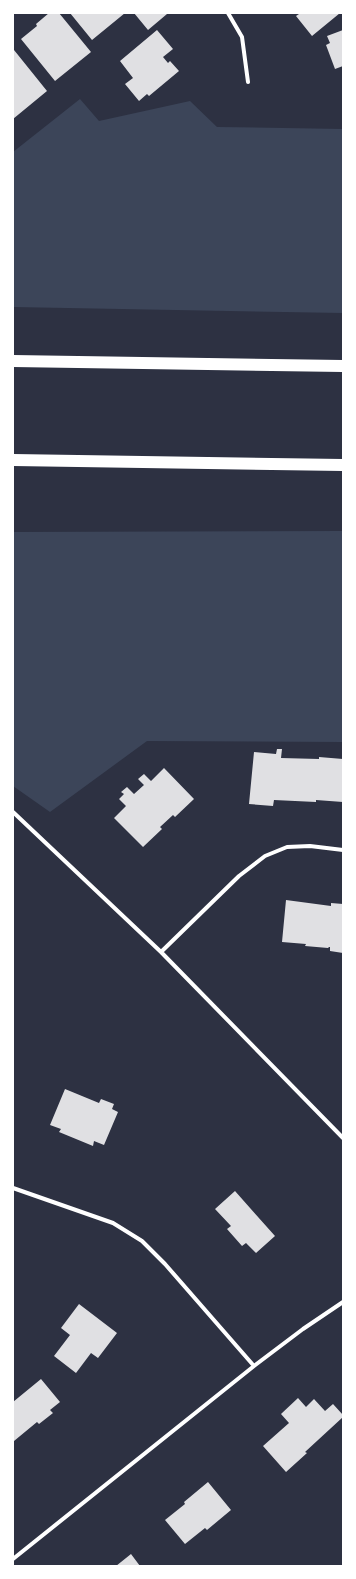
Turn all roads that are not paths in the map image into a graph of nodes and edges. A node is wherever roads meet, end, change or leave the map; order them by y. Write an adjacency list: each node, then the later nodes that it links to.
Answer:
1 (228, 13): 2 (street)
2 (248, 82)
3 (13, 361): 4 (highway)
4 (343, 366)
5 (13, 460): 6 (highway)
6 (343, 465)
7 (13, 812): 9 (street)
8 (343, 850): 9 (street)
9 (161, 952): 10 (street)
10 (343, 1138)
11 (13, 1188): 13 (street)
12 (343, 1302): 13 (street)
13 (254, 1366): 14 (street)
14 (13, 1559)

